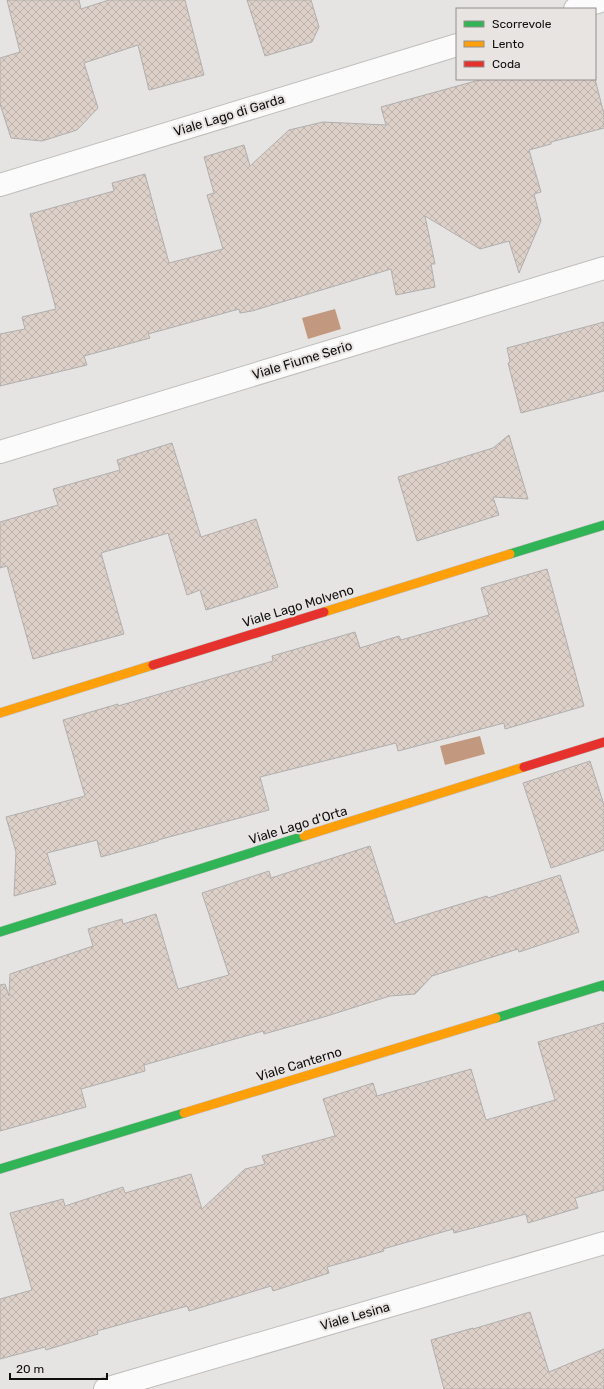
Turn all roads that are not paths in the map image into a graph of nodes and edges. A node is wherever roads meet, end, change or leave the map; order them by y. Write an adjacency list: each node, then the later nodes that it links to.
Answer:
1 (604, 0): 2 (street)
2 (578, 8)
3 (456, 45): 4 (street, Viale Lago di Garda)
4 (0, 185)
5 (604, 268): 6 (street, Viale Fiume Serio)
6 (0, 452)
7 (604, 525): 8 (street, Viale Lago Molveno)
8 (0, 713)
9 (604, 742): 10 (street, Viale Lago d'Orta)
10 (0, 932)
11 (604, 987): 12 (street, Viale Canterno)
12 (0, 1169)
13 (604, 1243): 14 (street, Viale Lesina)
14 (105, 1389)

